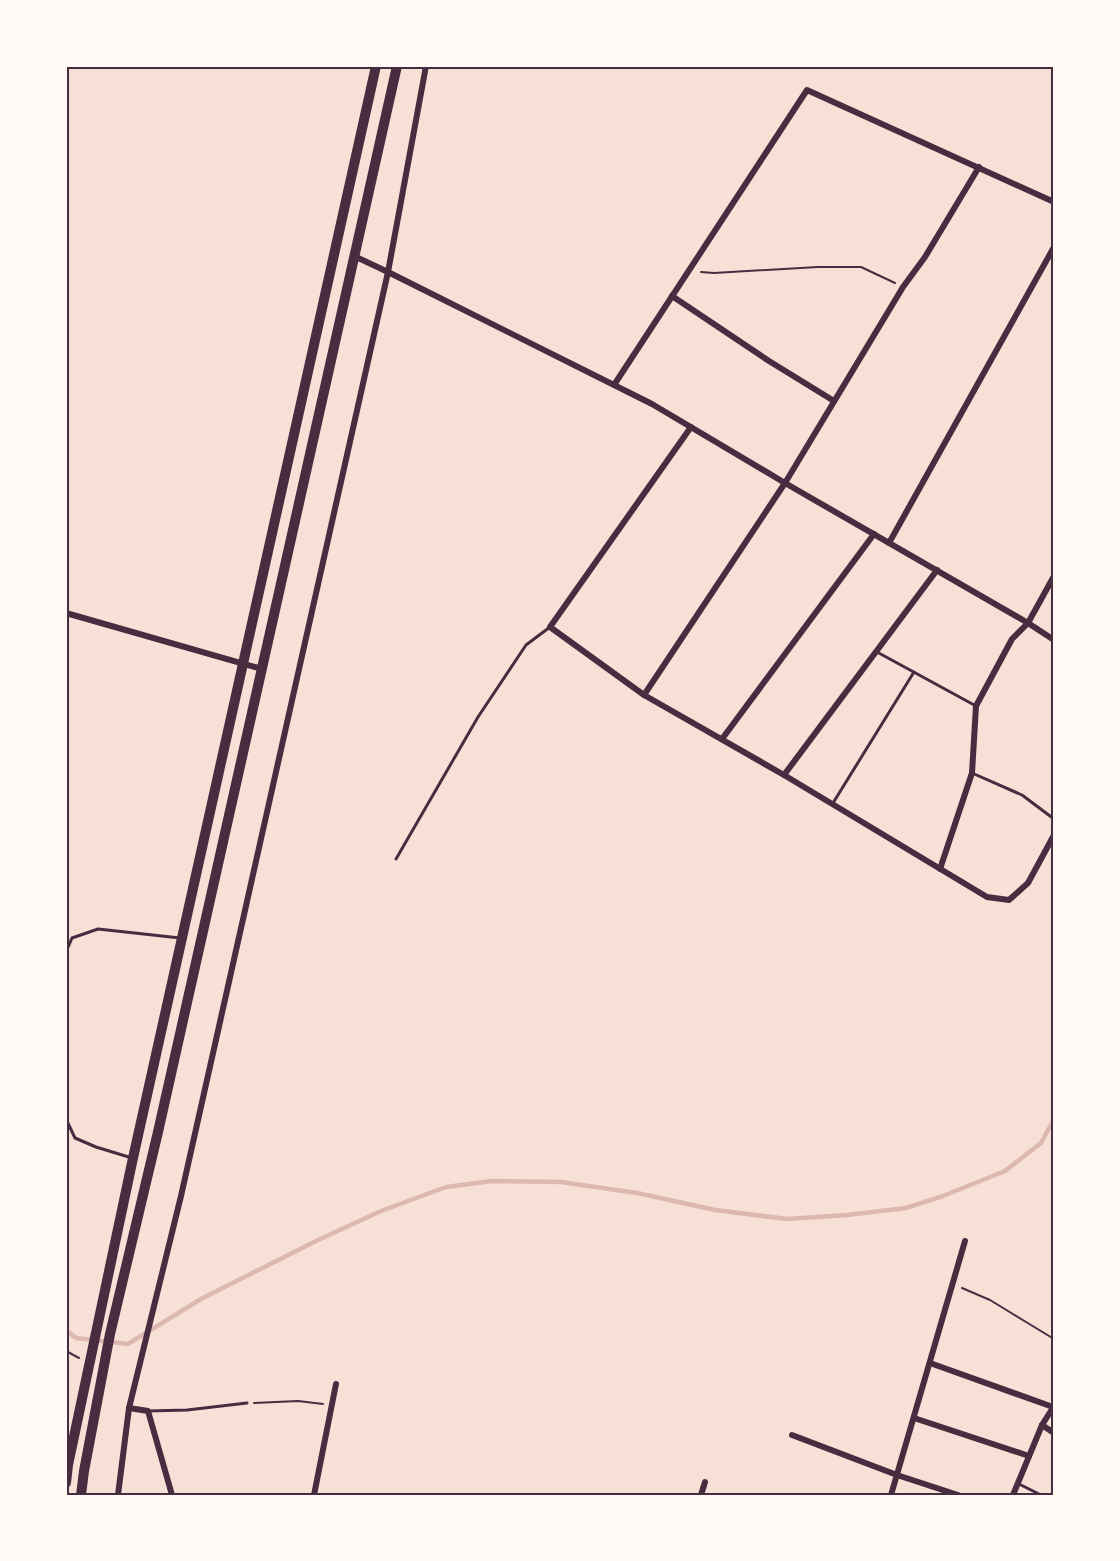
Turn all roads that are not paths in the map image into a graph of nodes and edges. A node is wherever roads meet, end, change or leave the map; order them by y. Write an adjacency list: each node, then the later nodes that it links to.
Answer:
1 (376, 66): 23 (highway)
2 (397, 66): 7 (highway)
3 (426, 66): 8 (street)
4 (979, 167): 5 (street); 9 (street); 11 (street)
5 (1054, 202)
6 (1054, 247): 15 (street)
7 (354, 256): 8 (street); 24 (highway)
8 (388, 272): 10 (street); 45 (street)
9 (672, 296): 10 (street); 11 (street)
10 (614, 385): 12 (street)
11 (834, 401): 13 (street)
12 (691, 427): 13 (street); 20 (street)
13 (785, 483): 14 (street); 26 (street)
14 (874, 534): 15 (street); 28 (street)
15 (889, 543): 16 (street)
16 (937, 570): 19 (street); 22 (street)
17 (1054, 576): 19 (street)
18 (66, 613): 23 (street)
19 (1028, 623): 21 (street); 27 (street)
20 (550, 627): 26 (street); 34 (lane)
21 (1054, 640)
22 (876, 652): 25 (lane); 30 (street)
23 (243, 662): 24 (street); 36 (highway)
24 (262, 669): 57 (highway)
25 (914, 672): 27 (lane); 31 (lane)
26 (644, 695): 28 (street)
27 (976, 706): 29 (street)
28 (722, 739): 30 (street)
29 (972, 773): 32 (lane); 35 (street)
30 (784, 775): 31 (street)
31 (832, 804): 35 (street)
32 (1054, 819)
33 (1054, 836): 35 (street)
34 (396, 859)
35 (940, 869)
36 (182, 938): 37 (lane); 39 (highway)
37 (66, 952)
38 (66, 1119): 39 (lane)
39 (133, 1158): 52 (highway)
40 (965, 1241): 41 (street)
41 (930, 1363): 44 (street); 47 (street)
42 (336, 1384): 60 (street)
43 (247, 1403): 46 (lane)
44 (1054, 1407): 48 (street)
45 (129, 1408): 46 (street); 58 (street)
46 (148, 1411): 59 (street)
47 (914, 1418): 51 (street); 53 (street)
48 (1042, 1425): 49 (street); 51 (street)
49 (1054, 1433)
50 (792, 1435): 53 (street)
51 (1029, 1456): 56 (street)
52 (67, 1465): 54 (highway)
53 (897, 1475): 62 (street); 63 (street)
54 (66, 1482)
55 (705, 1482): 61 (street)
56 (1017, 1483): 64 (street); 65 (lane)
57 (81, 1495)
58 (118, 1495)
59 (172, 1495)
60 (314, 1495)
61 (701, 1495)
62 (891, 1495)
63 (958, 1495)
64 (1012, 1495)
65 (1041, 1495)

